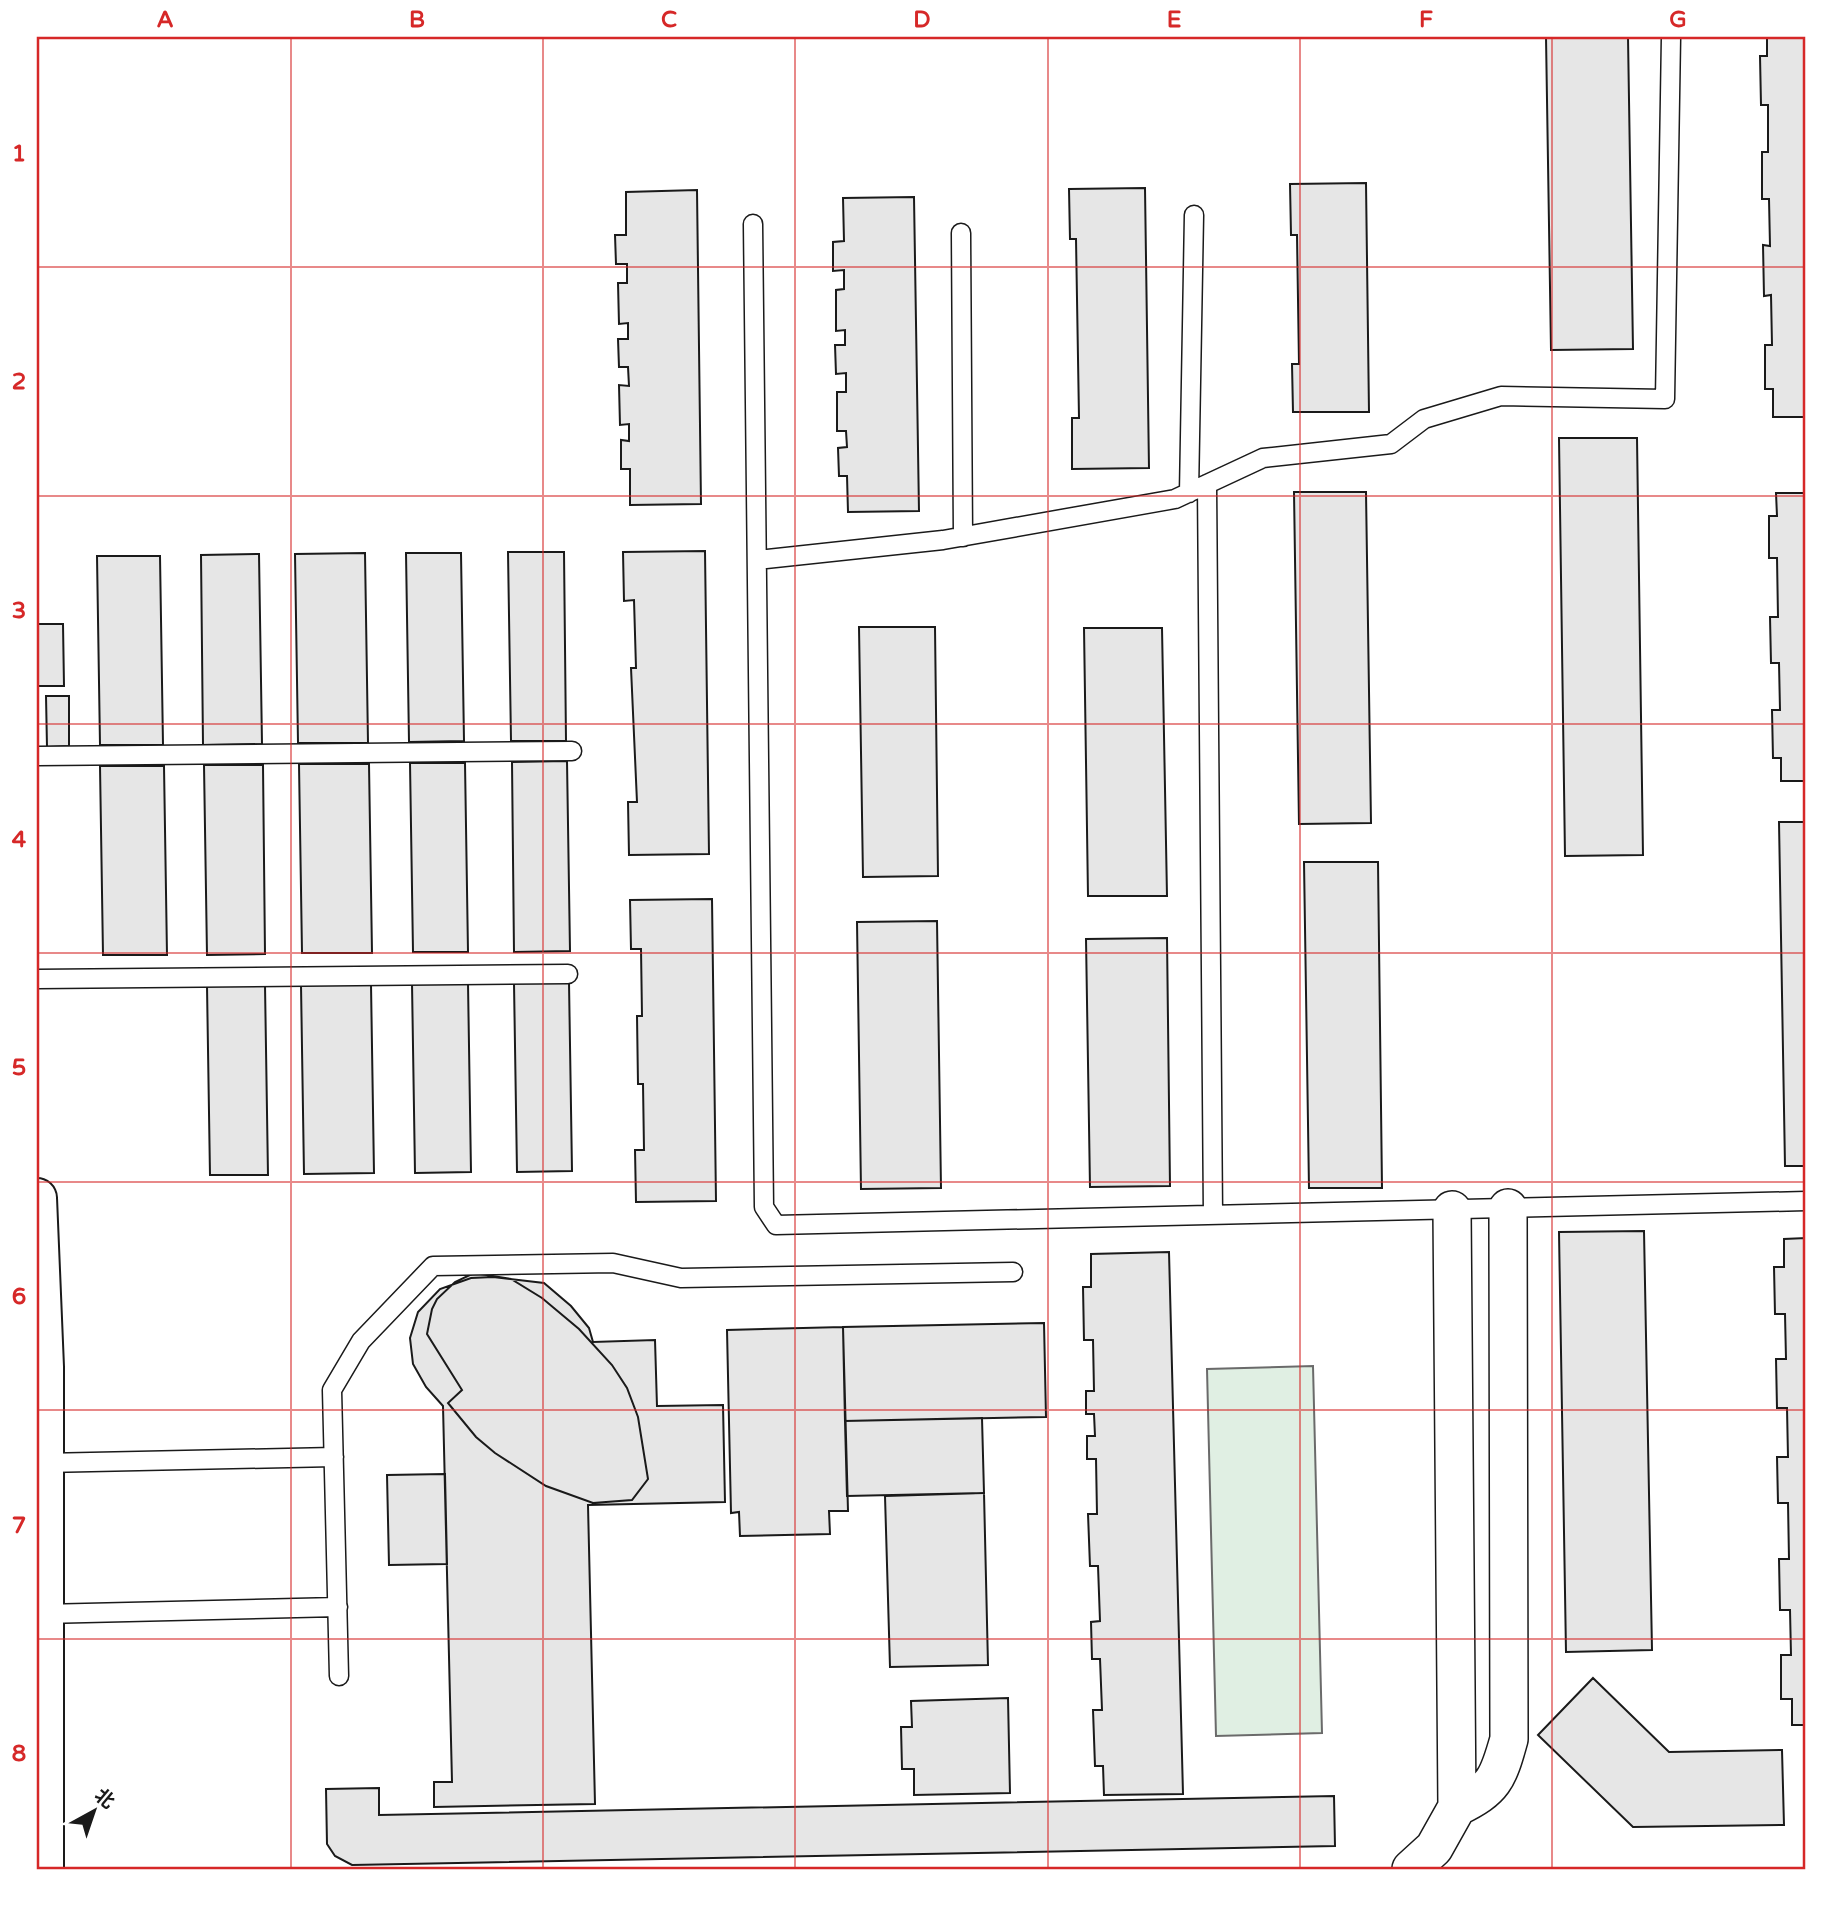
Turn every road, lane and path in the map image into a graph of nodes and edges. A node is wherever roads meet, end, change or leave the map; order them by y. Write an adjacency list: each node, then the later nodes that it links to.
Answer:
1 (1671, 37): 5 (lane)
2 (1194, 215): 6 (lane)
3 (753, 224): 8 (lane)
4 (961, 233): 7 (lane)
5 (1207, 484): 6 (lane); 17 (lane)
6 (1189, 493): 7 (lane)
7 (963, 537): 8 (lane)
8 (757, 560): 17 (lane)
9 (572, 751): 10 (lane)
10 (37, 756)
11 (568, 974): 12 (lane)
12 (37, 979)
13 (37, 1198): 20 (main road)
14 (1806, 1201): 15 (lane)
15 (1508, 1208): 16 (lane); 24 (street)
16 (1452, 1210): 17 (lane); 24 (street)
17 (1213, 1215)
18 (1013, 1272): 19 (lane)
19 (334, 1457): 20 (lane); 21 (lane)
20 (44, 1463): 22 (main road)
21 (338, 1607): 22 (lane); 23 (lane)
22 (43, 1614): 25 (main road)
23 (339, 1676)
24 (1457, 1807): 26 (street)
25 (44, 1869)
26 (1410, 1869)

